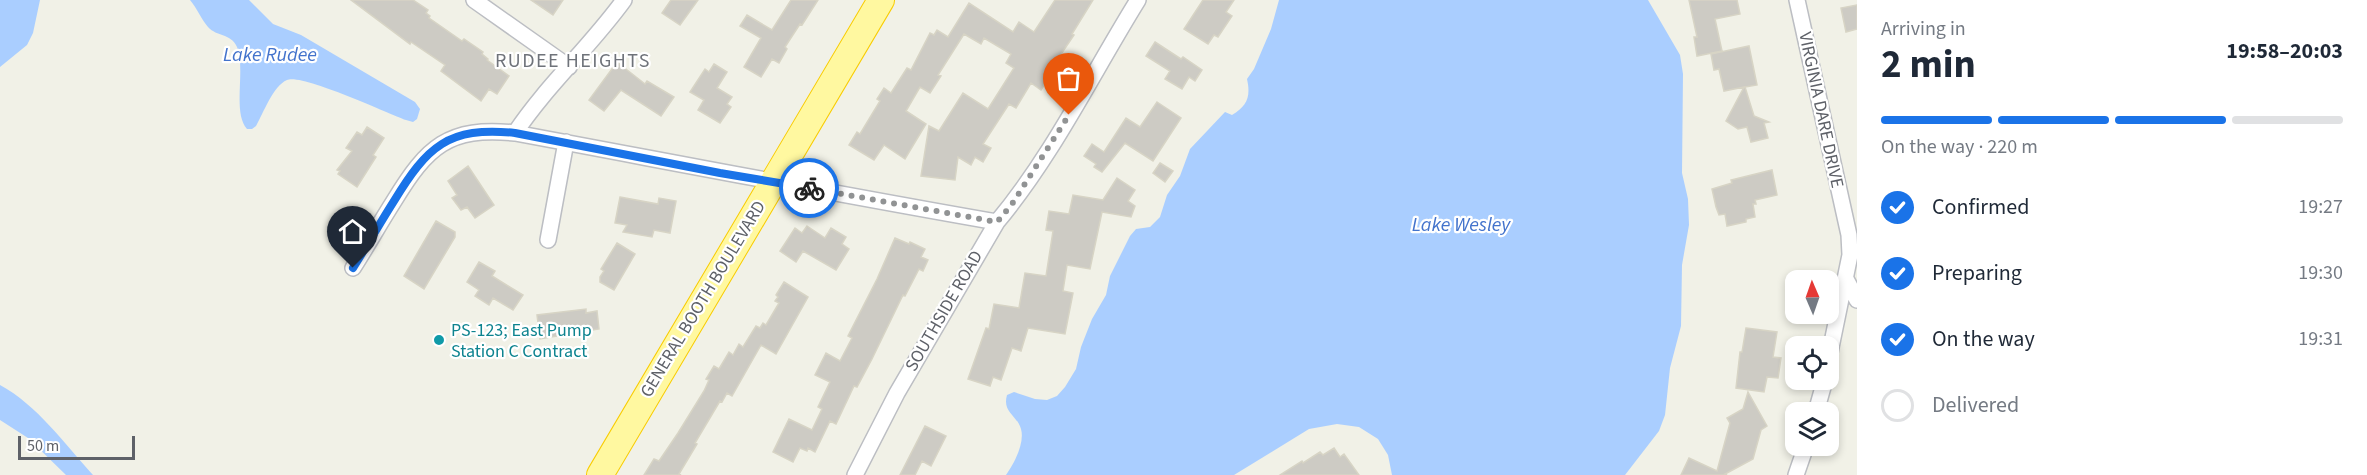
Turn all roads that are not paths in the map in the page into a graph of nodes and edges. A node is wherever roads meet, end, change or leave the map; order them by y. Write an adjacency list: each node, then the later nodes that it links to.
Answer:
1 (474, 0): 6 (street)
2 (624, 0): 6 (street)
3 (881, 0): 9 (highway, GENERAL BOOTH BOULEVARD)
4 (1138, 0): 10 (street, SOUTHSIDE ROAD)
5 (1797, 0): 13 (street, VIRGINIA DARE DRIVE)
6 (569, 67): 7 (street)
7 (515, 133): 8 (street); 12 (street)
8 (566, 142): 9 (street); 11 (street)
9 (773, 180): 10 (street); 17 (highway, GENERAL BOOTH BOULEVARD)
10 (997, 222): 18 (street, SOUTHSIDE ROAD)
11 (548, 240)
12 (353, 268)
13 (1846, 279): 14 (street); 15 (street, VIRGINIA DARE DRIVE)
14 (1857, 300)
15 (1834, 336)
16 (1803, 456): 19 (street)
17 (600, 475)
18 (855, 475)
19 (1796, 475)

